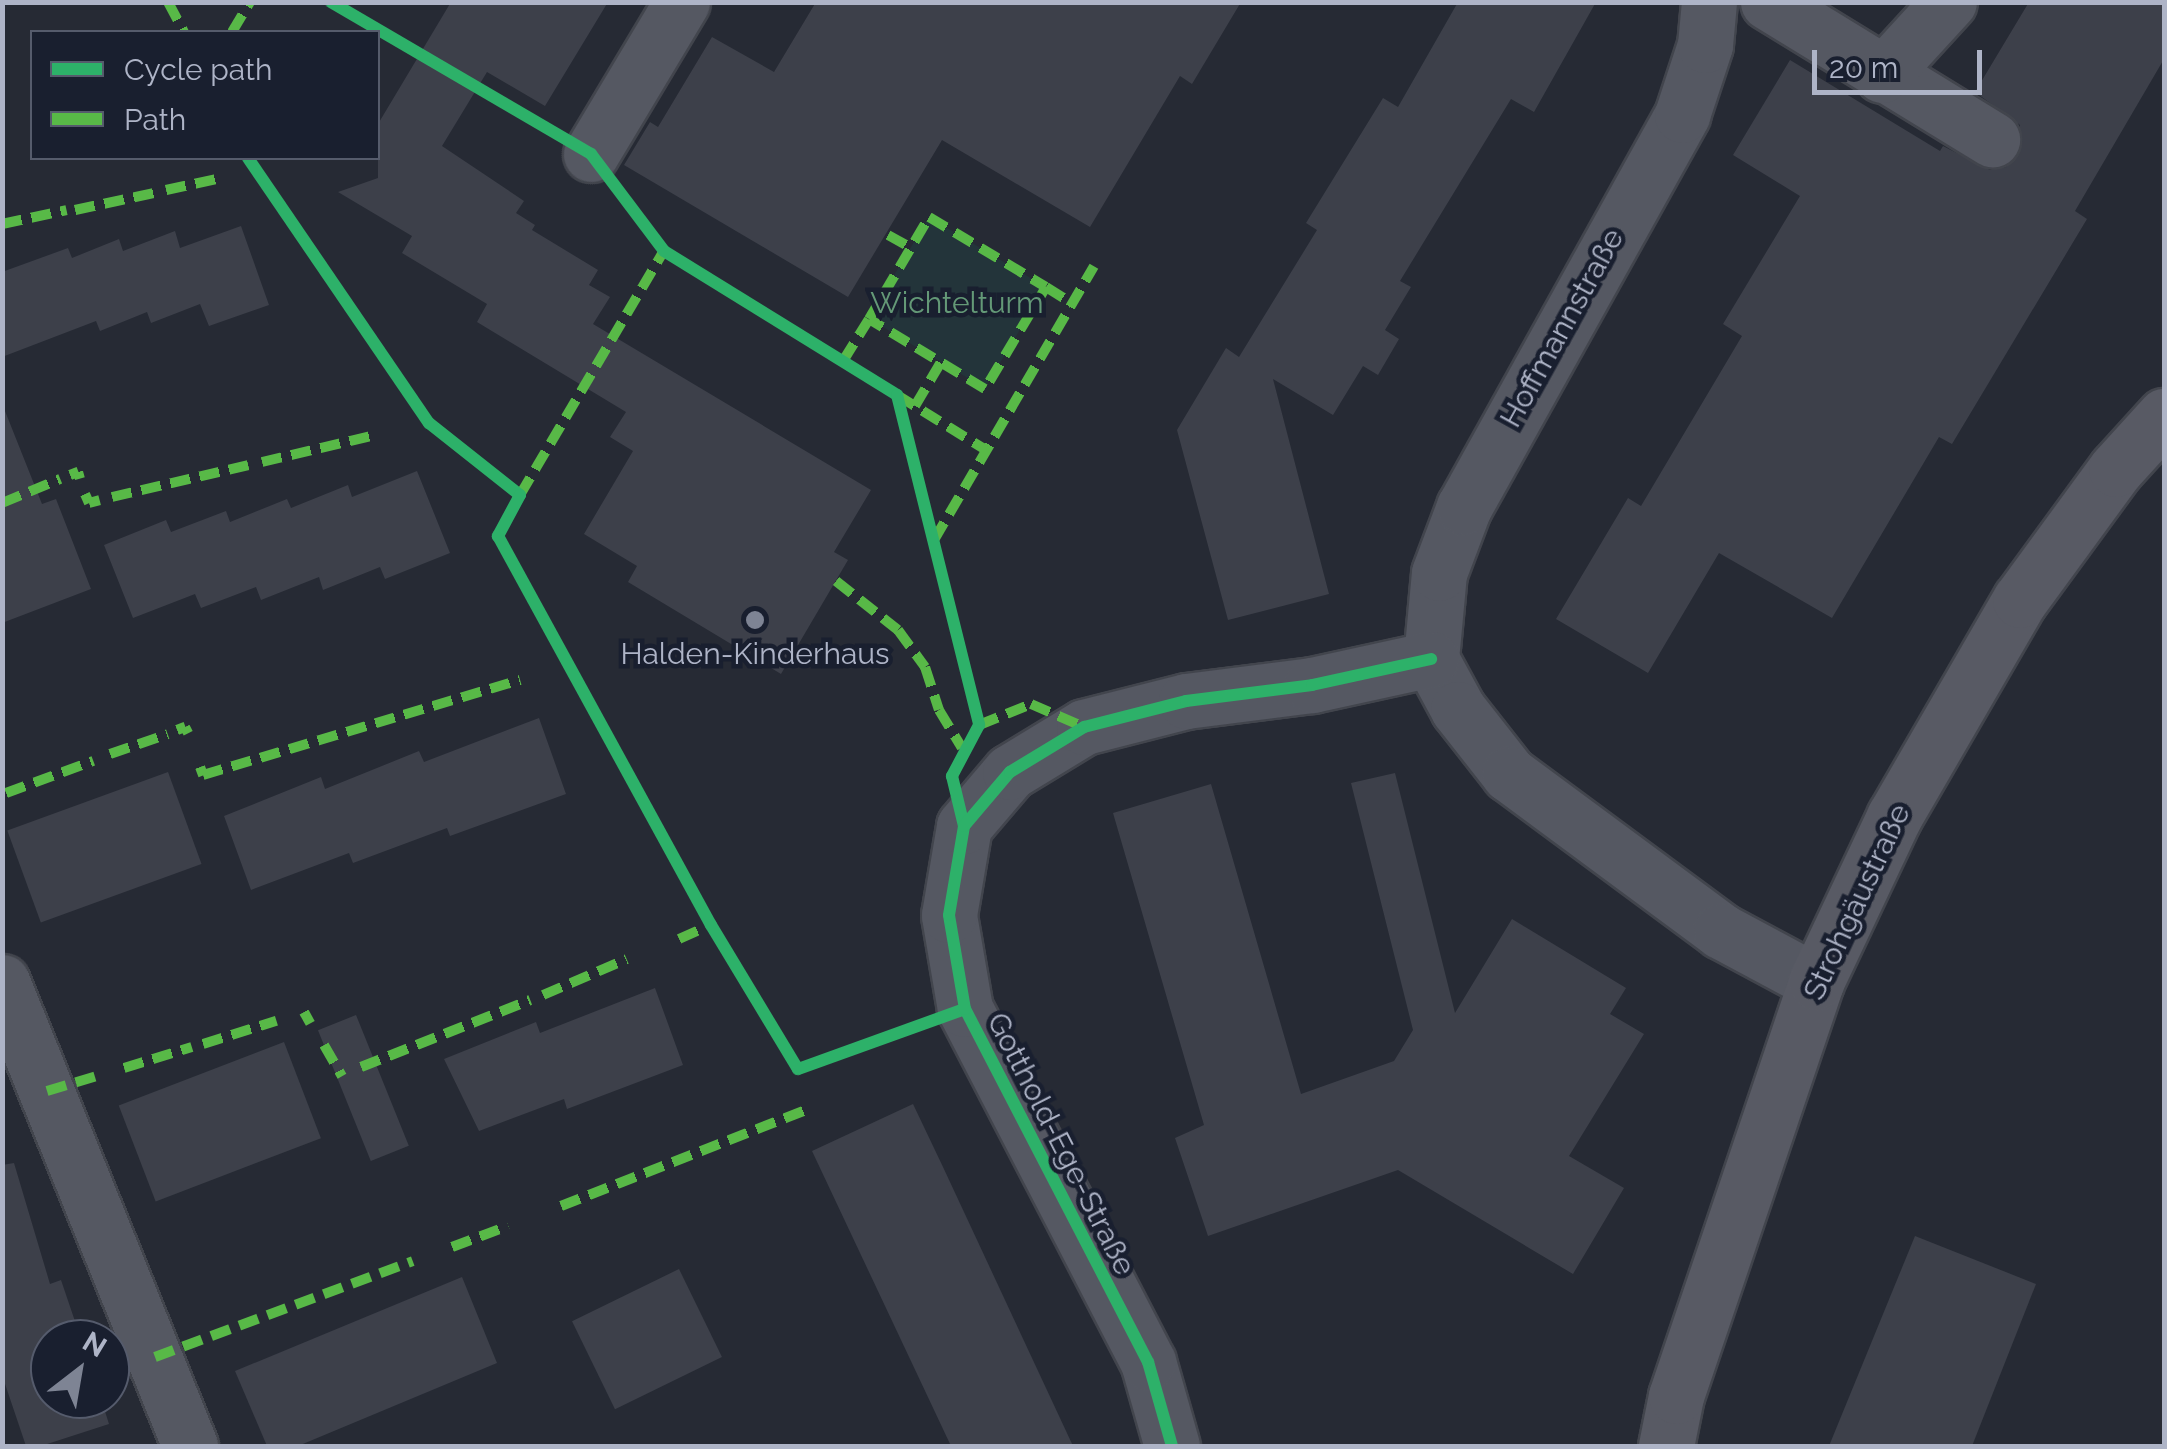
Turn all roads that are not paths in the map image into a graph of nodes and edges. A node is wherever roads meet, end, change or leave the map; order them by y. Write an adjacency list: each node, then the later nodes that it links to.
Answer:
1 (682, 2): 7 (street)
2 (1709, 2): 9 (street, Hoffmannstraße)
3 (1768, 2): 5 (street)
4 (1948, 2): 5 (street)
5 (1882, 75): 6 (street)
6 (1992, 138)
7 (591, 154)
8 (2164, 416): 11 (main road, Strohgäustraße)
9 (1431, 659): 11 (street); 13 (street, Gotthold-Ege-Straße)
10 (2, 982): 12 (street)
11 (1816, 982): 14 (main road, Strohgäustraße)
12 (190, 1446)
13 (1172, 1446)
14 (1666, 1446)

